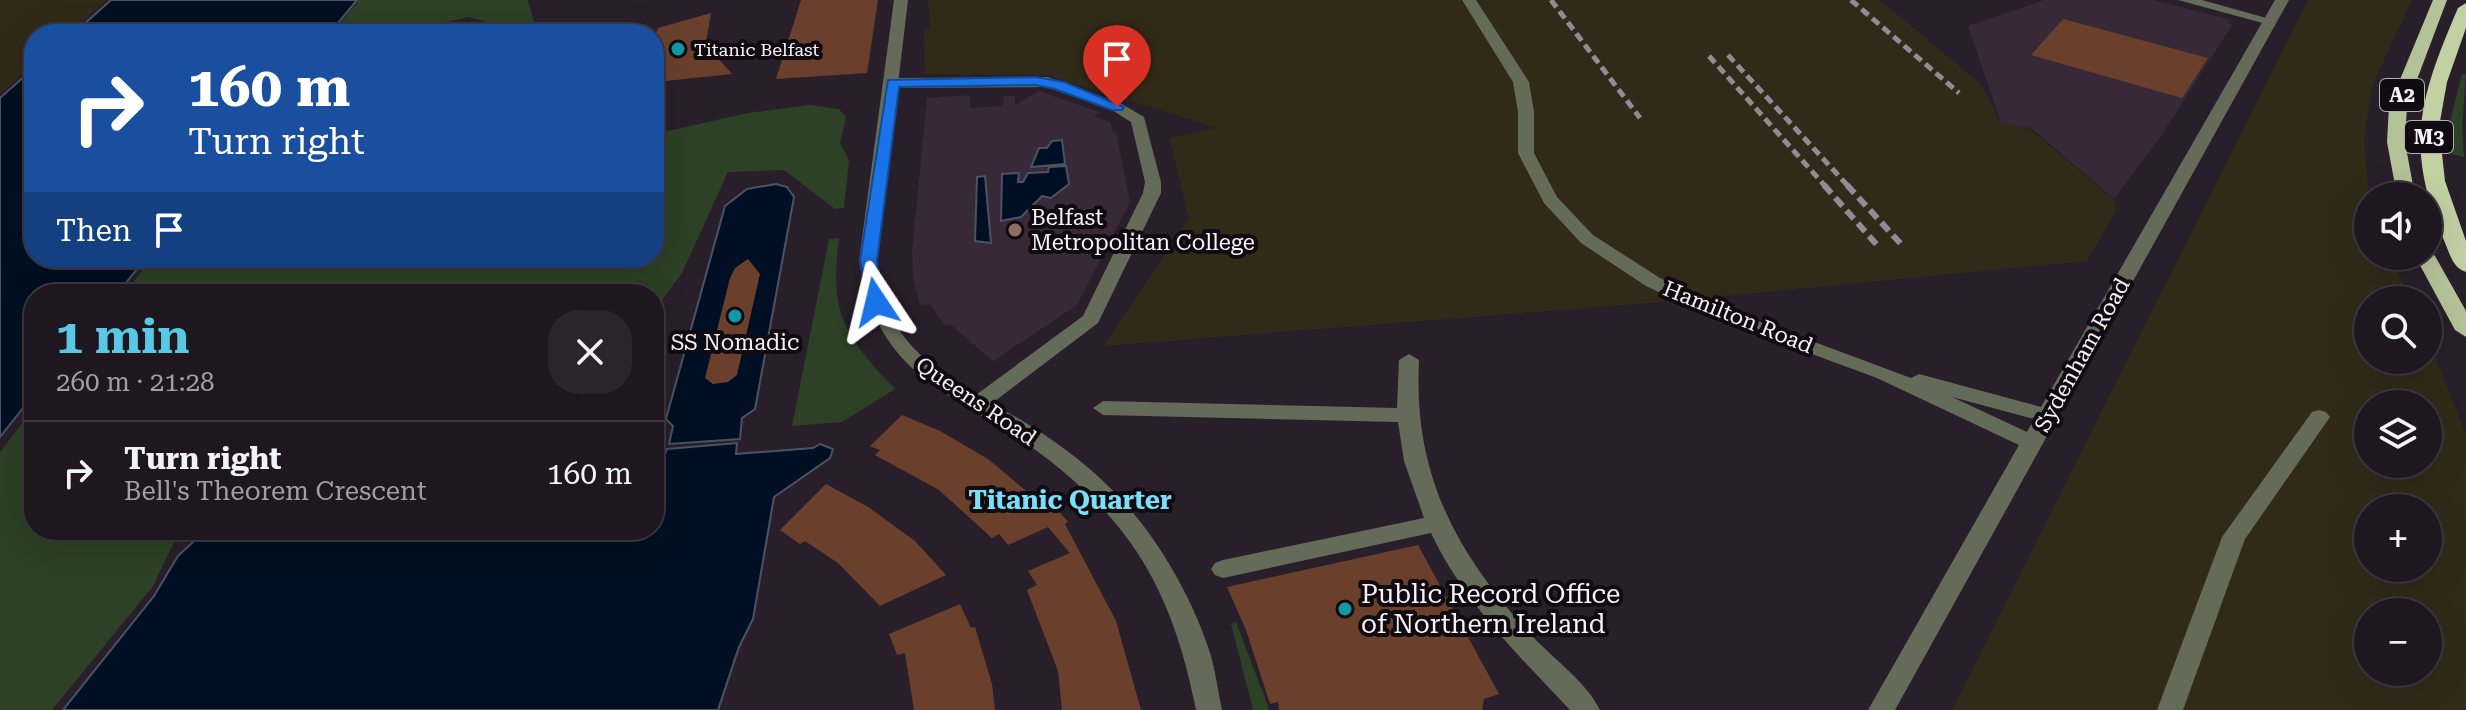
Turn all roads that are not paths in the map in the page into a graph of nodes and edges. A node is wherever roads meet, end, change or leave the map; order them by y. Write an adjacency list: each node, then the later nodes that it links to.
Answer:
1 (901, 0): 8 (street, Queens Road)
2 (1469, 0): 14 (street, Hamilton Road)
3 (2185, 0): 7 (street)
4 (2282, 0): 7 (street, Sydenham Road)
5 (2440, 0): 9 (highway, A2)
6 (2466, 8): 10 (highway, M3)
7 (2270, 21): 18 (street, Sydenham Road)
8 (892, 88): 15 (street, Queens Road); 15 (street)
9 (2403, 182)
10 (2466, 265)
11 (2433, 270): 12 (highway)
12 (2466, 330)
13 (1409, 360): 17 (street)
14 (1884, 373): 18 (street, Hamilton Road); 20 (street, Hamilton Road)
15 (976, 405): 23 (street, Queens Road)
16 (1103, 408): 17 (street)
17 (1408, 415): 21 (street)
18 (2049, 416): 20 (street, Sydenham Road)
19 (2319, 417): 26 (street)
20 (2033, 443): 25 (street, Sydenham Road)
21 (1436, 524): 22 (street); 24 (street)
22 (1223, 569)
23 (1209, 710)
24 (1587, 710)
25 (1881, 710)
26 (2170, 710)

